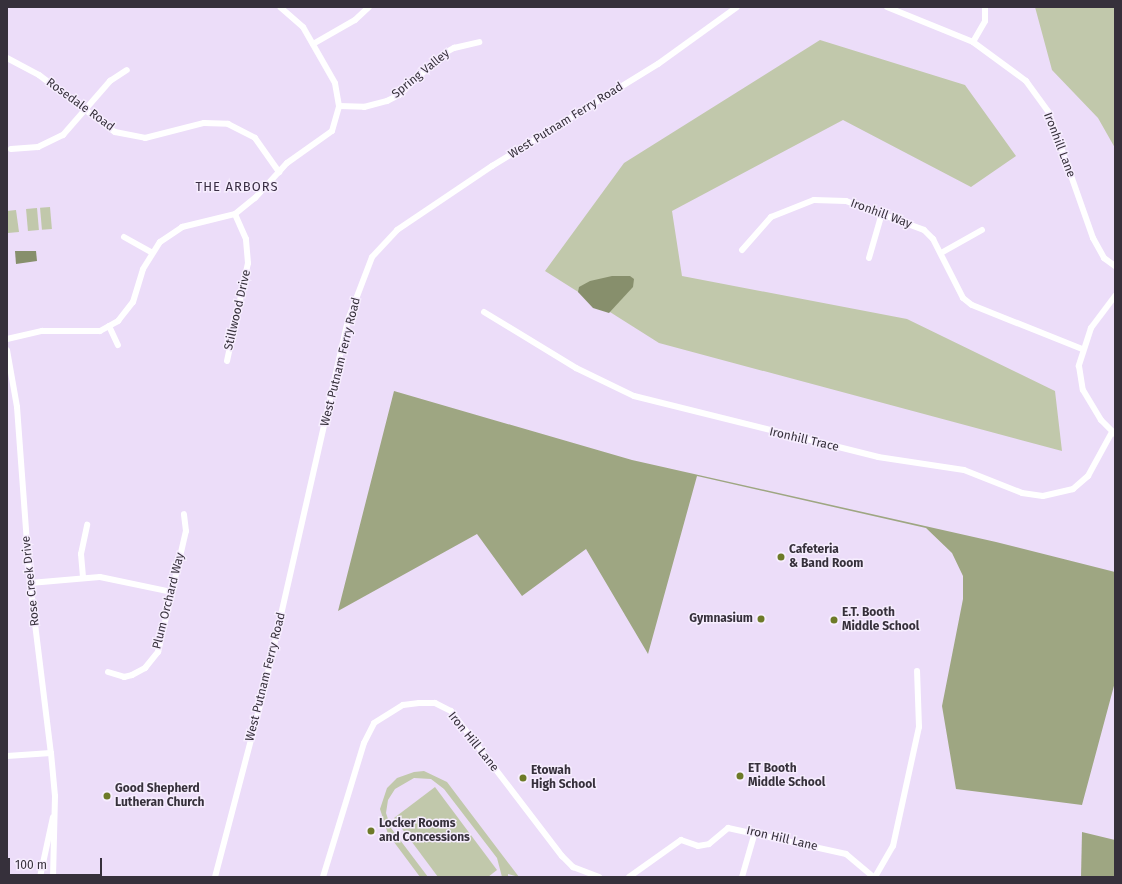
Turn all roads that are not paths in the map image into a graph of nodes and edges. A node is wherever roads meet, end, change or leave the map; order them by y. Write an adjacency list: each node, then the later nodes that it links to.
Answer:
1 (280, 7): 8 (street)
2 (369, 7): 8 (street)
3 (737, 7): 46 (street, West Putnam Ferry Road)
4 (887, 7): 7 (street, Ironhill Lane)
5 (985, 7): 7 (street)
6 (480, 42): 11 (street, Spring Valley)
7 (973, 42): 23 (street, Ironhill Lane)
8 (313, 44): 11 (street)
9 (7, 58): 12 (street, Rosedale Road)
10 (127, 70): 12 (street)
11 (339, 106): 14 (street)
12 (86, 111): 13 (street); 14 (street, Rosedale Road)
13 (11, 149)
14 (279, 172): 16 (street)
15 (882, 213): 19 (street, Ironhill Way); 21 (street, Ironhill Way); 22 (street)
16 (235, 214): 20 (street); 31 (street, Stillwood Drive)
17 (982, 230): 21 (street)
18 (124, 237): 20 (street)
19 (742, 250)
20 (151, 252): 26 (street)
21 (941, 253): 29 (street, Ironhill Way)
22 (870, 258)
23 (1115, 266)
24 (1115, 296): 29 (street)
25 (484, 312): 32 (street, Ironhill Trace)
26 (108, 326): 27 (street); 28 (street)
27 (7, 339)
28 (118, 345)
29 (1082, 349): 32 (street)
30 (7, 350): 36 (street, Rose Creek Drive)
31 (226, 361)
32 (1113, 433)
33 (184, 514): 37 (street, Plum Orchard Way)
34 (88, 525): 35 (street)
35 (83, 577): 36 (street); 37 (street)
36 (30, 583): 40 (street, Rose Creek Drive)
37 (172, 592): 39 (street, Plum Orchard Way)
38 (917, 671): 51 (street, Iron Hill Lane)
39 (108, 672)
40 (51, 753): 41 (street); 42 (street, Rose Creek Drive)
41 (7, 756)
42 (55, 812): 44 (street, Rose Creek Drive); 45 (street, Rose Creek Drive)
43 (755, 832): 49 (street, Iron Hill Lane); 50 (street); 51 (street, Iron Hill Lane)
44 (40, 877)
45 (53, 877)
46 (215, 877)
47 (323, 877): 48 (street, Iron Hill Lane)
48 (599, 877)
49 (629, 877)
50 (742, 877)
51 (874, 877)

